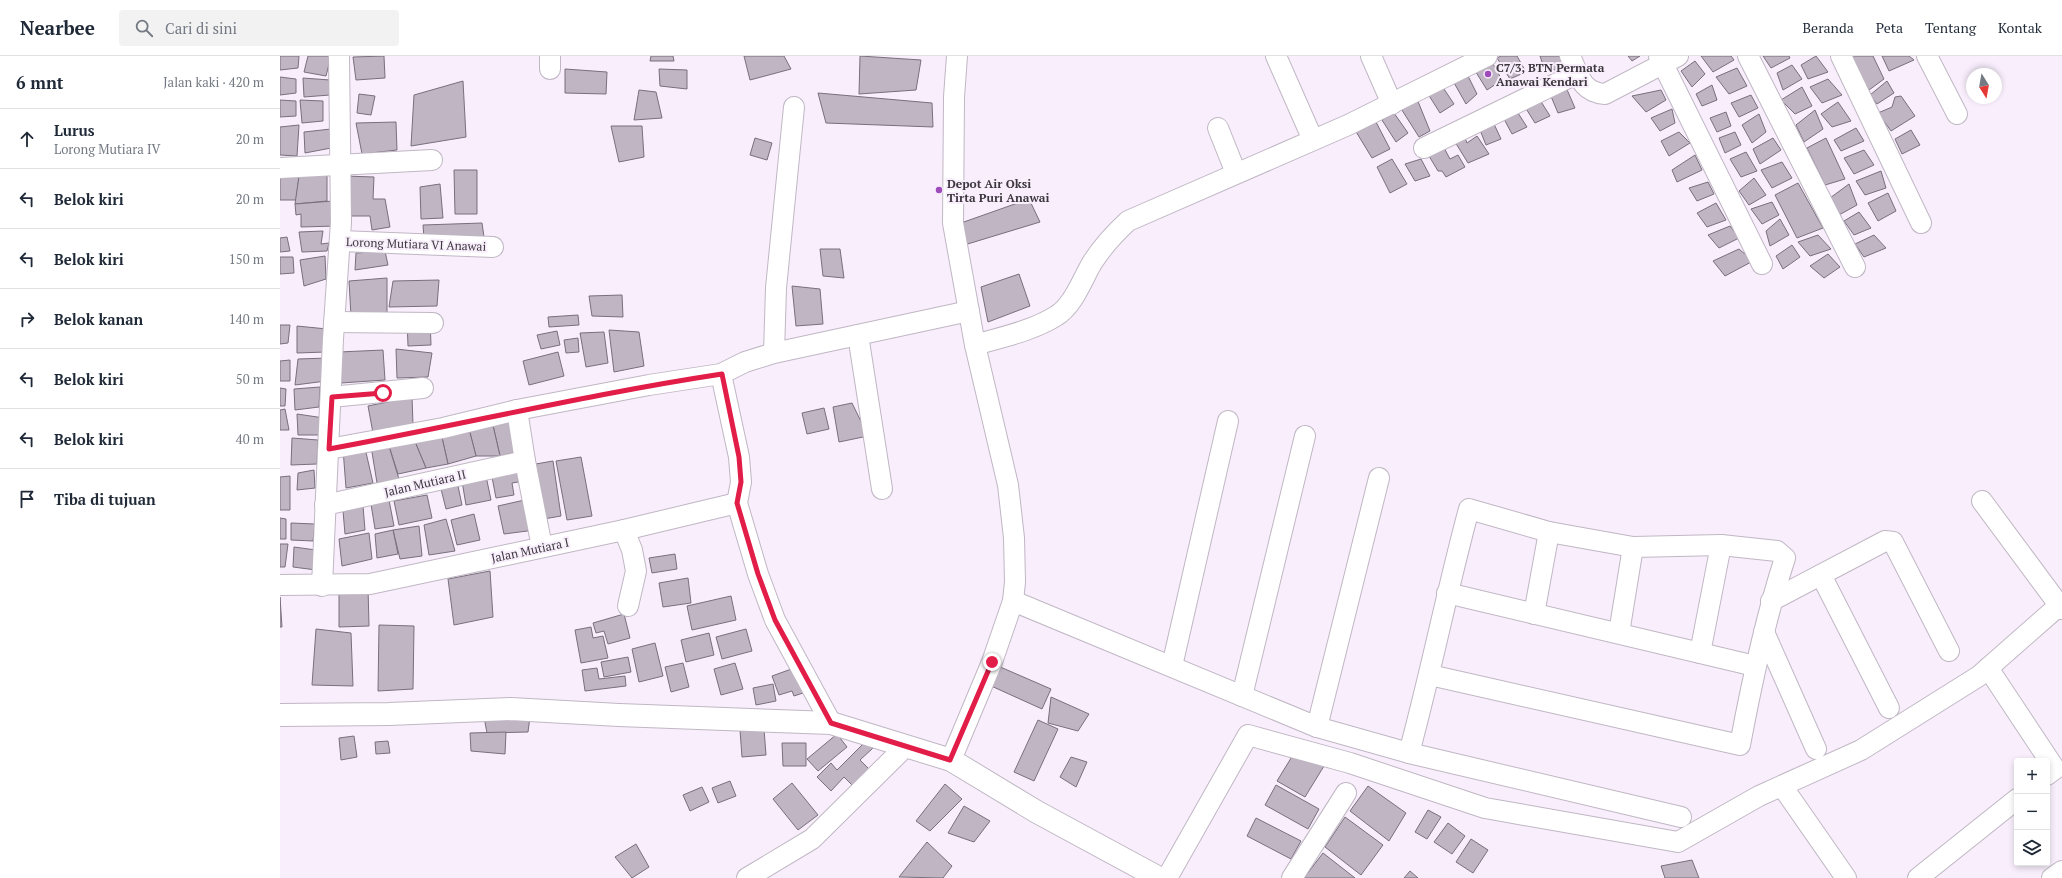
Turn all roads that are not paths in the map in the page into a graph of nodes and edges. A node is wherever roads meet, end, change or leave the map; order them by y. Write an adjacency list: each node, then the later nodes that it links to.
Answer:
1 (339, 56): 18 (street)
2 (956, 56): 26 (street)
3 (1276, 56): 15 (street)
4 (1371, 56): 11 (street)
5 (1748, 56): 25 (street)
6 (1842, 56): 21 (street)
7 (1928, 56): 13 (street)
8 (1479, 58): 11 (street)
9 (1667, 59): 10 (street); 24 (street)
10 (1574, 65): 16 (street)
11 (1392, 104): 15 (street)
12 (794, 107): 31 (street)
13 (1957, 114)
14 (1218, 128): 20 (street)
15 (1313, 140): 20 (street)
16 (1424, 148)
17 (432, 160): 18 (street)
18 (340, 166): 19 (street); 22 (street)
19 (280, 168)
20 (1236, 173): 30 (street)
21 (1921, 223)
22 (340, 241): 23 (street, Lorong Mutiara VI Anawai); 27 (street)
23 (493, 247)
24 (1762, 264)
25 (1855, 267)
26 (968, 311): 29 (street); 30 (street)
27 (334, 322): 28 (street); 34 (street)
28 (433, 323)
29 (858, 335): 31 (street); 41 (street)
30 (975, 345): 54 (street)
31 (774, 353): 32 (street)
32 (722, 374): 35 (street); 43 (street)
33 (423, 388): 34 (street)
34 (332, 397): 38 (street)
35 (518, 410): 38 (street); 39 (street)
36 (1228, 420): 63 (street)
37 (1305, 436): 67 (street)
38 (329, 449): 44 (street)
39 (525, 461): 44 (street, Jalan Mutiara II); 48 (street)
40 (1379, 478): 71 (street)
41 (882, 489)
42 (1982, 501): 57 (street)
43 (737, 503): 45 (street, Jalan Mutiara I); 70 (street)
44 (325, 506): 52 (street)
45 (624, 530): 48 (street, Jalan Mutiara I); 56 (street)
46 (1549, 532): 49 (street); 53 (street); 58 (street)
47 (1721, 545): 49 (street); 55 (street); 62 (street)
48 (542, 547): 52 (street, Jalan Mutiara I)
49 (1633, 547): 60 (street)
50 (1821, 575): 55 (street); 61 (street); 68 (street)
51 (280, 585): 52 (street, Jalan Mutiara I)
52 (322, 586)
53 (1447, 593): 58 (street); 66 (street)
54 (1013, 601): 63 (street); 76 (street)
55 (1771, 601): 59 (street)
56 (628, 606)
57 (2061, 606): 65 (street)
58 (1534, 614): 60 (street)
59 (1764, 632): 64 (street); 73 (street)
60 (1619, 634): 62 (street)
61 (1949, 651)
62 (1700, 653): 64 (street)
63 (1172, 666): 67 (street)
64 (1755, 666): 66 (street)
65 (1988, 668): 75 (street); 79 (street)
66 (1430, 675): 74 (street)
67 (1242, 696): 71 (street)
68 (1889, 708)
69 (280, 715): 70 (street)
70 (831, 723): 72 (street)
71 (1317, 727): 74 (street)
72 (906, 746): 76 (street); 84 (street)
73 (1816, 749)
74 (1409, 753): 82 (street)
75 (2047, 758)
76 (950, 760): 85 (street)
77 (2050, 763): 78 (street)
78 (2050, 772)
79 (1782, 786): 86 (street); 88 (street)
80 (1346, 793): 87 (street)
81 (2014, 801): 89 (street)
82 (1681, 818)
83 (2062, 871): 90 (street)
84 (747, 878)
85 (1159, 878)
86 (1167, 878)
87 (1292, 878)
88 (1846, 878)
89 (1918, 878)
90 (2052, 878)

